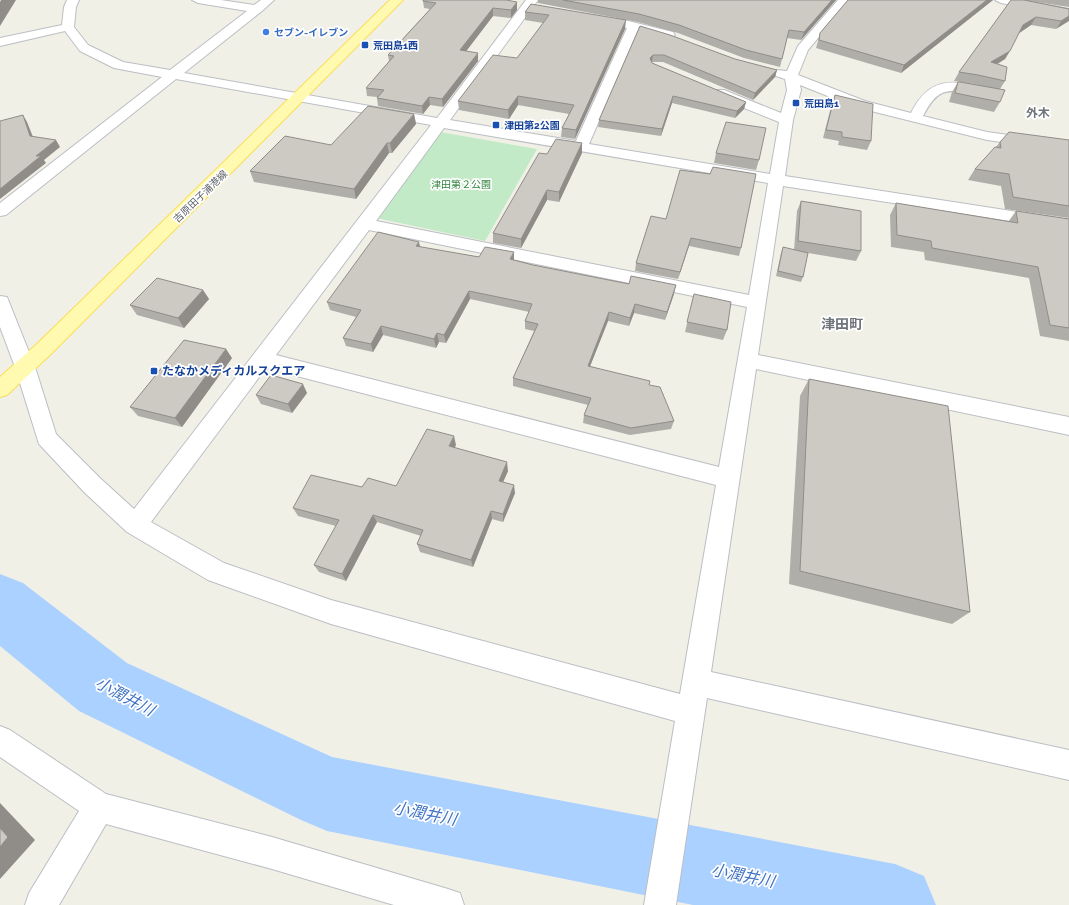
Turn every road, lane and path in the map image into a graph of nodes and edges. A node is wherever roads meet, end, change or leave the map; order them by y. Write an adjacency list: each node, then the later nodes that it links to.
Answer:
1 (73, 0): 14 (street)
2 (198, 0): 9 (street)
3 (268, 0): 9 (street)
4 (397, 0): 22 (main road, 吉原田子浦港線)
5 (844, 0): 19 (street)
6 (1001, 0): 11 (street)
7 (513, 4): 8 (street)
8 (529, 4): 10 (street); 25 (street)
9 (258, 8): 18 (street)
10 (542, 10)
11 (1069, 13)
12 (611, 22): 13 (street)
13 (634, 26): 15 (street); 26 (street)
14 (68, 27): 16 (street); 18 (street)
15 (680, 39)
16 (0, 42)
17 (769, 70): 19 (street)
18 (173, 76): 22 (street); 29 (street)
19 (791, 76): 23 (street); 24 (street)
20 (707, 88): 24 (street)
21 (996, 95): 23 (street)
22 (299, 98): 25 (street); 36 (main road, 吉原田子浦港線)
23 (915, 118): 27 (street)
24 (786, 120): 28 (street)
25 (441, 123): 26 (street); 30 (street)
26 (580, 146): 28 (street)
27 (1069, 147)
28 (777, 180): 31 (street); 33 (street)
29 (0, 211)
30 (365, 224): 33 (street); 34 (street)
31 (1069, 225)
32 (0, 302): 36 (street)
33 (757, 303): 35 (street)
34 (260, 360): 39 (street); 40 (street)
35 (748, 360): 38 (street); 39 (street)
36 (25, 368): 37 (main road, 吉原田子浦港線); 40 (street)
37 (3, 386)
38 (1069, 426)
39 (729, 479): 41 (street)
40 (135, 525): 42 (street)
41 (696, 682): 42 (street); 44 (street)
42 (692, 711): 48 (street)
43 (0, 740): 45 (street)
44 (1069, 765)
45 (99, 808): 46 (street); 47 (street)
46 (41, 905)
47 (448, 905)
48 (660, 905)

